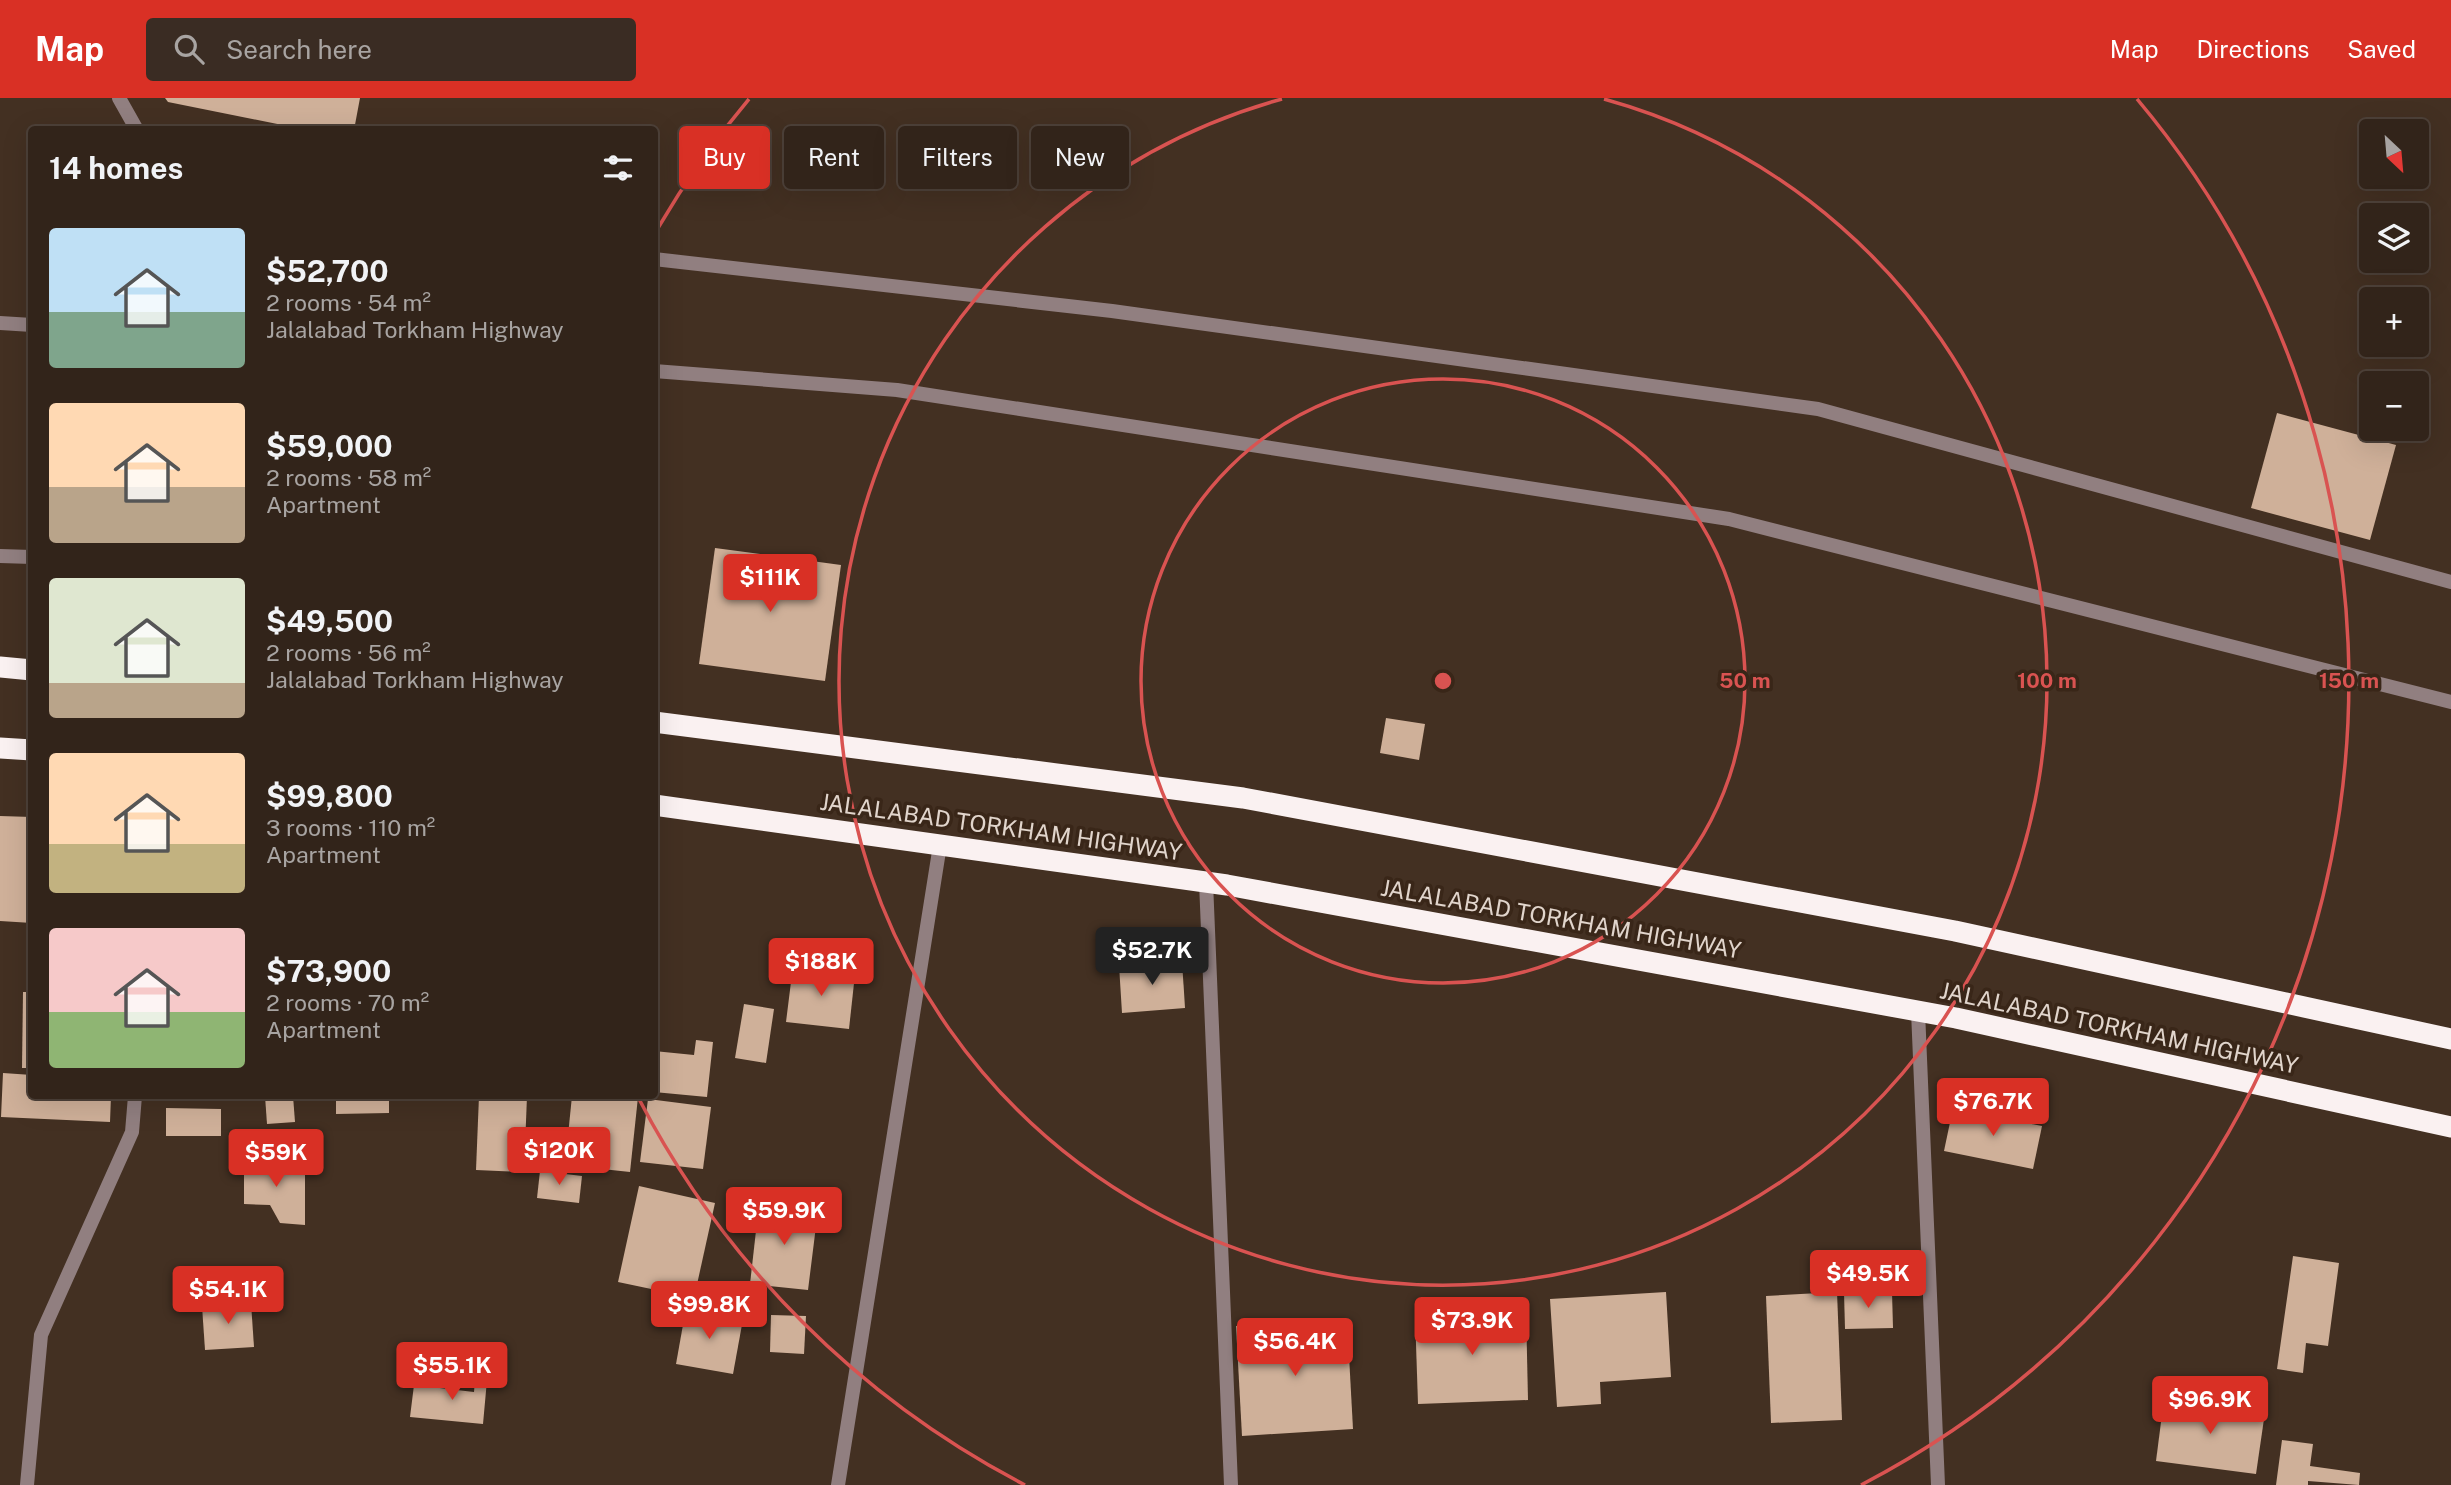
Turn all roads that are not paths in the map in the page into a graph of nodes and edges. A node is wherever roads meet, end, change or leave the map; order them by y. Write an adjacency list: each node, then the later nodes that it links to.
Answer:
1 (119, 98): 2 (street)
2 (135, 126)
3 (658, 260): 9 (street)
4 (0, 323): 5 (street)
5 (28, 325)
6 (658, 371): 12 (street)
7 (0, 556): 8 (street)
8 (28, 557)
9 (2451, 582)
10 (0, 667): 11 (highway)
11 (28, 670)
12 (2451, 702)
13 (658, 723): 20 (highway)
14 (0, 748): 15 (highway)
15 (28, 750)
16 (658, 806): 17 (highway, JALALABAD TORKHAM HIGHWAY)
17 (940, 845): 18 (highway, JALALABAD TORKHAM HIGHWAY); 24 (street)
18 (1206, 882): 19 (highway, JALALABAD TORKHAM HIGHWAY); 25 (street)
19 (1918, 1011): 22 (highway, JALALABAD TORKHAM HIGHWAY); 26 (street)
20 (2451, 1039)
21 (135, 1099): 23 (street)
22 (2451, 1127)
23 (27, 1485)
24 (838, 1485)
25 (1231, 1485)
26 (1938, 1485)

